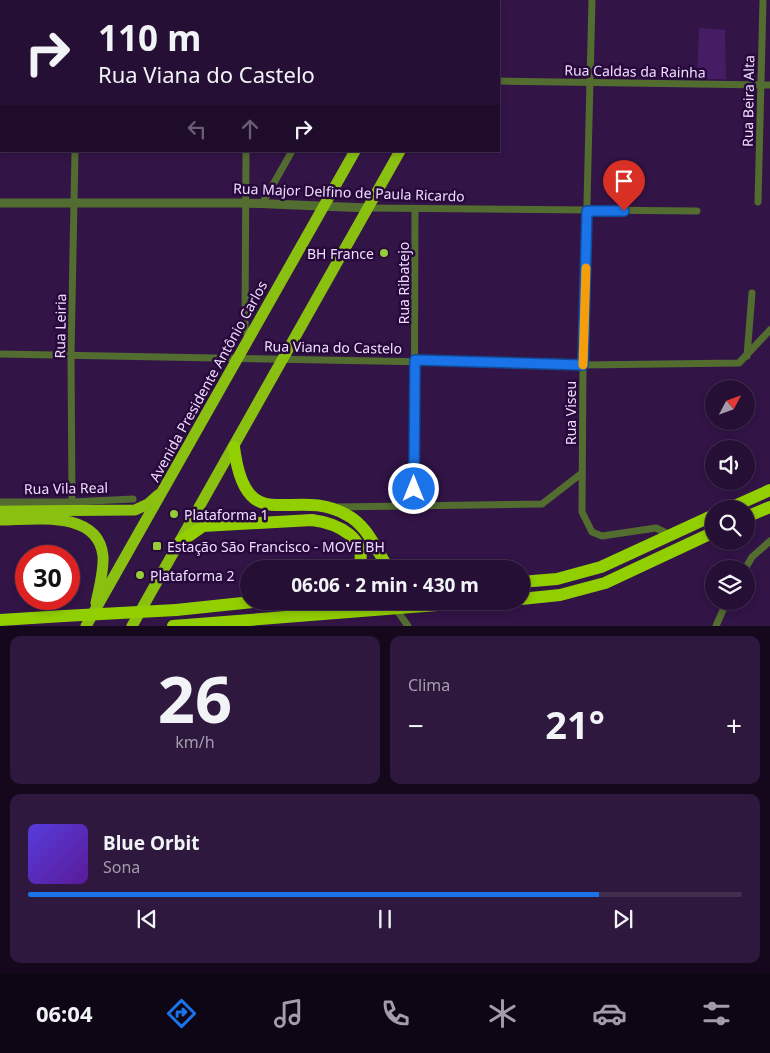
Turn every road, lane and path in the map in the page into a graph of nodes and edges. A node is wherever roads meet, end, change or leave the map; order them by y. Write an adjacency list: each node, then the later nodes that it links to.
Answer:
1 (592, 0): 4 (street, Rua Viseu)
2 (762, 0): 5 (street, Rua Beira Alta)
3 (500, 81): 4 (street, Rua Caldas da Rainha)
4 (589, 82): 5 (street, Rua Caldas da Rainha); 21 (street, Rua Viseu)
5 (760, 85): 6 (street, Rua Caldas da Rainha); 12 (street, Rua Beira Alta)
6 (770, 85)
7 (76, 152): 15 (street, Rua Leiria)
8 (246, 152): 14 (street)
9 (291, 152): 16 (street)
10 (354, 152): 17 (highway, Avenida Presidente Antônio Carlos)
11 (399, 152): 18 (highway)
12 (758, 202)
13 (0, 203): 15 (street, Rua Major Delfino de Paula Ricardo)
14 (245, 203): 15 (street, Rua Major Delfino de Paula Ricardo); 16 (street, Rua Major Delfino de Paula Ricardo); 24 (street)
15 (74, 204): 26 (street, Rua Leiria)
16 (262, 204): 17 (street, Rua Major Delfino de Paula Ricardo)
17 (324, 206): 18 (street, Rua Major Delfino de Paula Ricardo); 24 (highway, Avenida Presidente Antônio Carlos)
18 (368, 208): 19 (street, Rua Major Delfino de Paula Ricardo); 29 (highway)
19 (415, 209): 21 (street, Rua Major Delfino de Paula Ricardo); 30 (street, Rua Ribatejo)
20 (697, 210): 21 (street, Rua Major Delfino de Paula Ricardo)
21 (587, 211): 31 (street, Rua Viseu)
22 (752, 293): 27 (street)
23 (770, 330): 27 (street)
24 (248, 338): 28 (highway, Avenida Presidente Antônio Carlos)
25 (0, 354): 26 (street, Rua Viana do Castelo)
26 (71, 355): 28 (street, Rua Viana do Castelo); 41 (street, Rua Leiria)
27 (747, 357): 31 (street, Rua Viana do Castelo)
28 (239, 358): 29 (street, Rua Viana do Castelo); 35 (highway, Avenida Presidente Antônio Carlos)
29 (284, 359): 30 (street, Rua Viana do Castelo); 32 (highway)
30 (415, 360): 31 (street, Rua Viana do Castelo); 44 (street, Rua Ribatejo)
31 (583, 365): 33 (street, Rua Viseu)
32 (234, 447): 42 (highway); 52 (highway)
33 (582, 473): 44 (street); 49 (street, Rua Viseu)
34 (770, 483): 37 (highway)
35 (165, 489): 45 (highway); 63 (highway, Avenida Presidente Antônio Carlos)
36 (770, 490): 37 (highway)
37 (756, 495): 39 (highway)
38 (133, 499): 41 (street, Rua Vila Real)
39 (746, 500)
40 (0, 502): 41 (street, Rua Vila Real)
41 (72, 502)
42 (331, 507): 44 (street); 54 (highway)
43 (770, 507): 46 (highway)
44 (414, 508)
45 (0, 511)
46 (755, 513)
47 (705, 519): 49 (highway)
48 (0, 520): 63 (highway)
49 (670, 536): 56 (highway)
50 (705, 536): 57 (highway)
51 (770, 541): 55 (street)
52 (180, 542): 53 (highway); 67 (highway)
53 (361, 560)
54 (383, 560)
55 (750, 560)
56 (530, 581)
57 (530, 598)
58 (240, 603): 64 (highway, bridge)
59 (374, 610): 62 (highway)
60 (397, 610): 70 (street)
61 (723, 610): 71 (street)
62 (351, 611): 65 (highway); 69 (highway)
63 (94, 614): 66 (highway, Avenida Presidente Antônio Carlos)
64 (0, 620)
65 (201, 625): 68 (highway)
66 (86, 626)
67 (132, 626)
68 (173, 626)
69 (309, 626)
70 (408, 626)
71 (716, 626)

